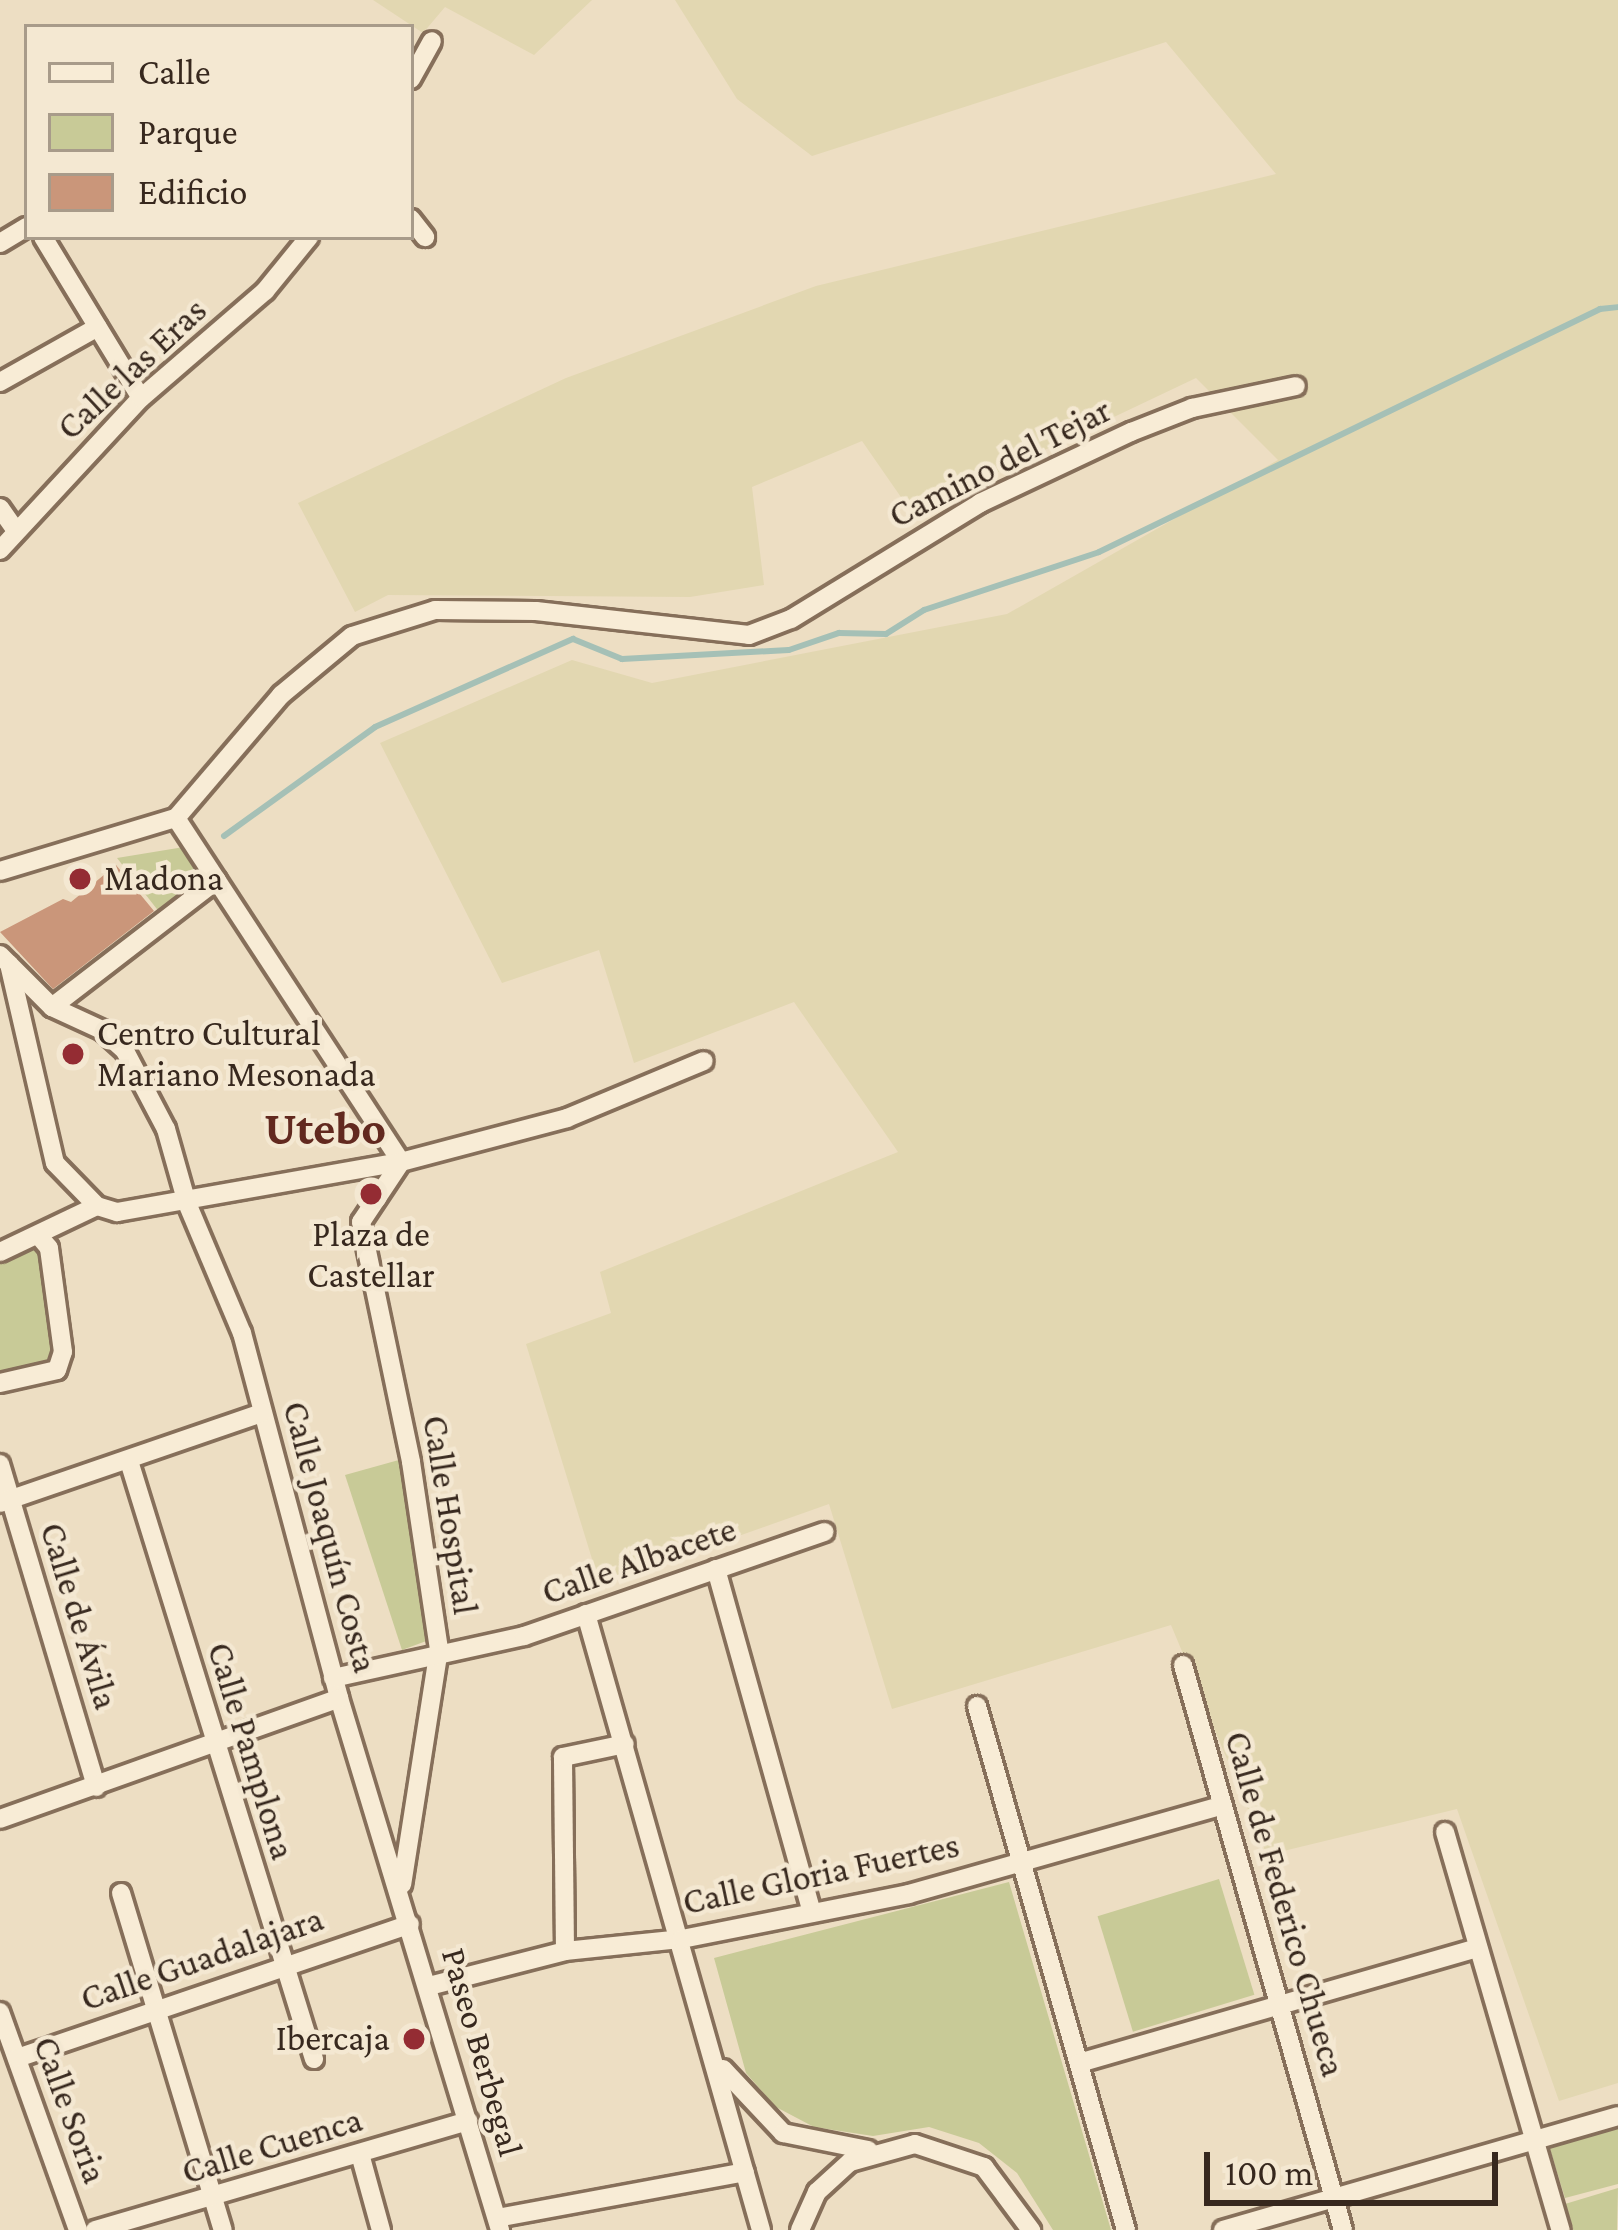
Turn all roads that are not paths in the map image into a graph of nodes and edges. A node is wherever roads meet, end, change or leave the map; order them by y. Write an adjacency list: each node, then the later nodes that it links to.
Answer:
1 (432, 41): 2 (street)
2 (414, 74)
3 (414, 223): 4 (street)
4 (424, 237)
5 (46, 240): 7 (street)
6 (307, 240): 10 (street, Calle las Eras)
7 (98, 327): 8 (street); 10 (street)
8 (0, 382)
9 (1296, 386): 14 (street, Camino del Tejar)
10 (141, 398): 12 (street, Calle las Eras)
11 (0, 508): 12 (street)
12 (16, 531): 13 (street, Calle las Eras)
13 (0, 550)
14 (176, 818): 15 (street); 16 (street)
15 (0, 871)
16 (217, 880): 18 (street); 20 (street)
17 (5, 959): 18 (street); 22 (street)
18 (52, 1007): 21 (street, Calle Joaquín Costa)
19 (704, 1061): 20 (street)
20 (401, 1162): 21 (street); 33 (street, Calle Hospital)
21 (187, 1203): 22 (street); 26 (street, Calle Joaquín Costa)
22 (97, 1206): 23 (street)
23 (39, 1236): 24 (street); 25 (street)
24 (0, 1252)
25 (0, 1384)
26 (262, 1414): 27 (street); 35 (street, Calle Joaquín Costa)
27 (129, 1462): 29 (street); 39 (street, Calle Pamplona)
28 (0, 1464): 29 (street, Calle de Ávila)
29 (5, 1501): 40 (street, Calle de Ávila)
30 (824, 1532): 31 (street, Calle Albacete)
31 (716, 1569): 32 (street, Calle Albacete); 47 (street)
32 (586, 1614): 33 (street, Calle Albacete); 38 (street)
33 (439, 1649): 35 (street, Calle Albacete); 45 (street, Calle Hospital)
34 (1183, 1665): 41 (street, Calle de Federico Chueca)
35 (333, 1678): 36 (street, Calle Joaquín Costa)
36 (339, 1698): 39 (street); 45 (street, Calle Joaquín Costa)
37 (977, 1706): 44 (street)
38 (625, 1744): 49 (street); 51 (street)
39 (214, 1746): 40 (street); 52 (street, Calle Pamplona)
40 (96, 1787): 42 (street)
41 (1223, 1804): 44 (street, Calle Gloria Fuertes); 54 (street, Calle de Federico Chueca)
42 (0, 1819)
43 (1444, 1832): 50 (street)
44 (1022, 1861): 47 (street, Calle Gloria Fuertes); 60 (street)
45 (401, 1892): 48 (street, Paseo Berbegal)
46 (121, 1893): 55 (street)
47 (812, 1913): 49 (street, Calle Gloria Fuertes)
48 (410, 1924): 52 (street, Calle Guadalajara); 53 (street, Paseo Berbegal)
49 (682, 1940): 51 (street, Calle Gloria Fuertes); 57 (street)
50 (1478, 1948): 54 (street); 63 (street)
51 (565, 1951): 53 (street, Calle Gloria Fuertes)
52 (283, 1964): 55 (street, Calle Guadalajara); 59 (street, Calle Pamplona)
53 (429, 1986): 62 (street, Paseo Berbegal)
54 (1280, 2008): 60 (street); 67 (street, Calle de Federico Chueca)
55 (157, 2011): 58 (street, Calle Guadalajara); 68 (street)
56 (0, 2012): 58 (street, Calle Soria)
57 (714, 2057): 64 (street); 66 (street)
58 (17, 2059): 70 (street, Calle Soria)
59 (314, 2059)
60 (1079, 2063): 77 (street)
61 (1618, 2116): 63 (street)
62 (468, 2121): 65 (street, Calle Cuenca); 69 (street, Paseo Berbegal)
63 (1534, 2140): 67 (street); 80 (street)
64 (879, 2149): 75 (street); 76 (street)
65 (360, 2154): 68 (street, Calle Cuenca); 73 (street)
66 (745, 2172): 69 (street); 74 (street)
67 (1334, 2197): 78 (street); 79 (street, Calle de Federico Chueca)
68 (215, 2199): 71 (street, Calle Cuenca); 72 (street)
69 (499, 2224)
70 (78, 2230)
71 (95, 2230)
72 (223, 2230)
73 (381, 2230)
74 (761, 2230)
75 (800, 2230)
76 (1031, 2230)
77 (1126, 2230)
78 (1222, 2230)
79 (1343, 2230)
80 (1561, 2230)

